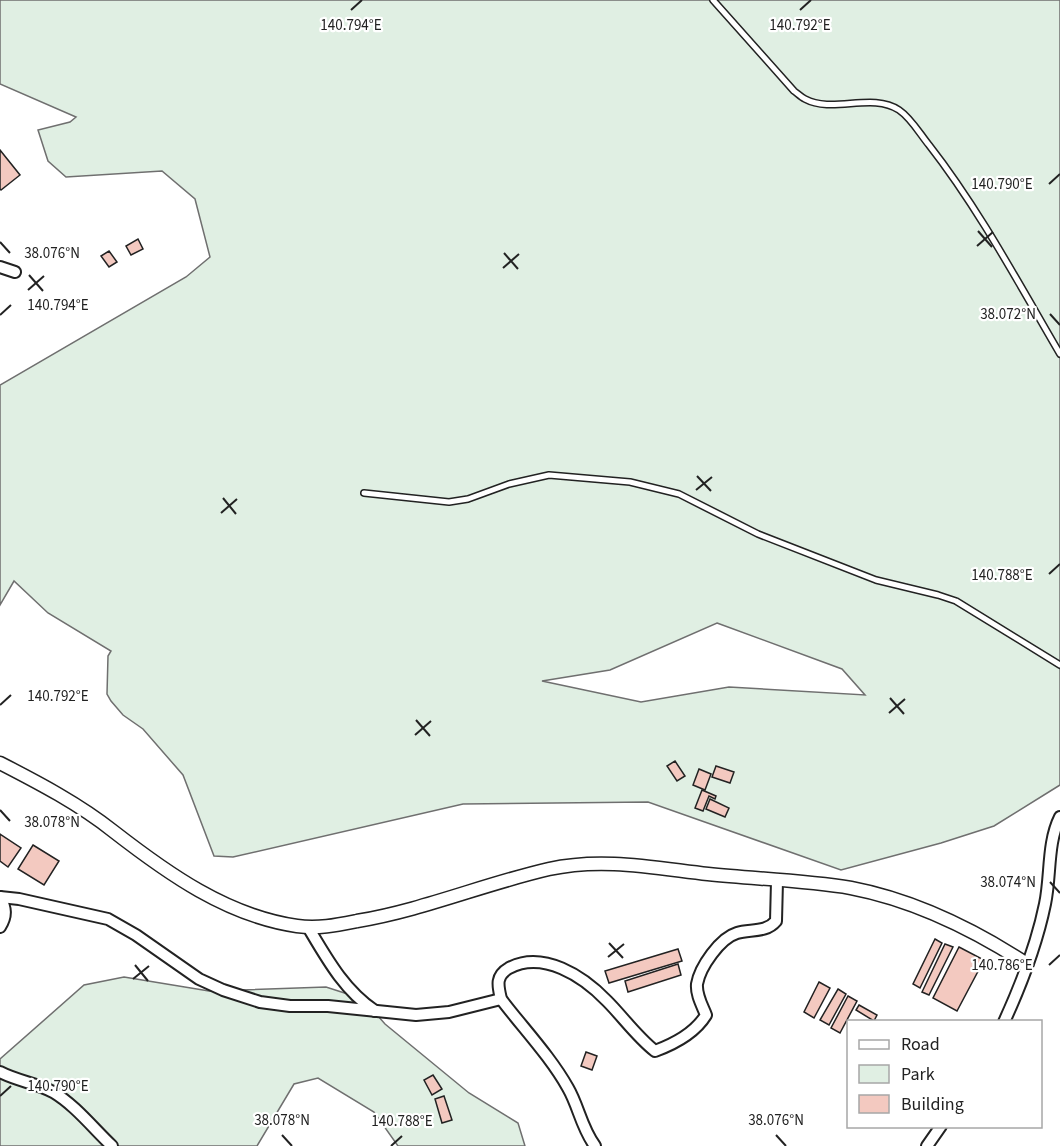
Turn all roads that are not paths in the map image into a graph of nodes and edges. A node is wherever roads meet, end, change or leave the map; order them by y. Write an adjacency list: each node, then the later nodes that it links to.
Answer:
1 (713, 0): 4 (lane)
2 (0, 267): 3 (street)
3 (15, 272)
4 (1060, 354)
5 (364, 493): 6 (lane)
6 (1060, 665)
7 (0, 763): 12 (street)
8 (1060, 817): 13 (street)
9 (777, 881): 12 (street); 13 (street); 14 (street)
10 (0, 897): 11 (street); 15 (street)
11 (0, 927)
12 (308, 927): 15 (street)
13 (1027, 964): 16 (street)
14 (501, 999): 15 (street); 20 (street)
15 (378, 1012)
16 (1005, 1020)
17 (0, 1072): 19 (street)
18 (940, 1128): 21 (street)
19 (112, 1146)
20 (595, 1146)
21 (927, 1146)

